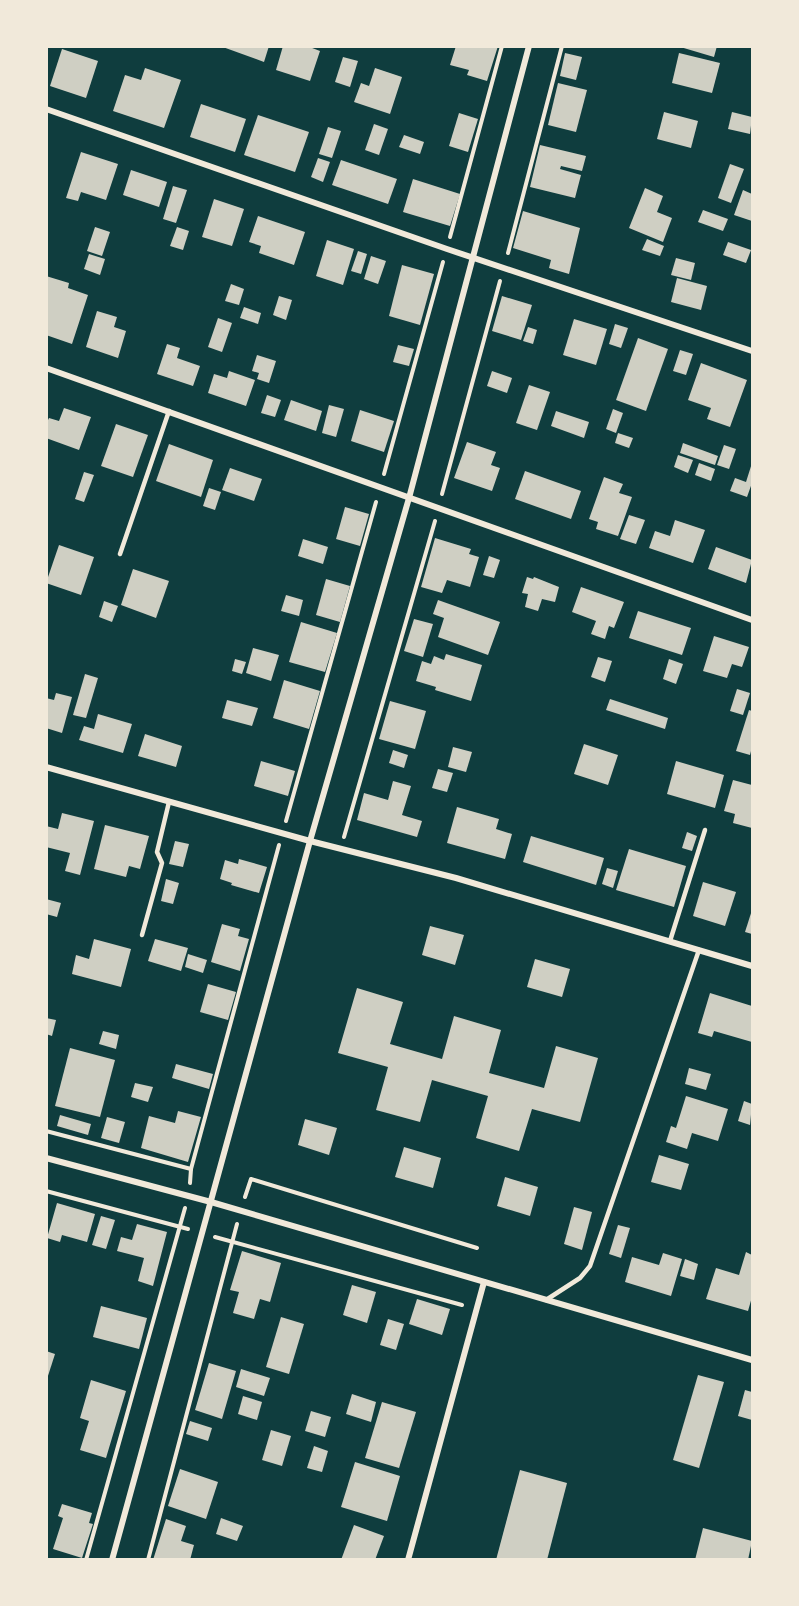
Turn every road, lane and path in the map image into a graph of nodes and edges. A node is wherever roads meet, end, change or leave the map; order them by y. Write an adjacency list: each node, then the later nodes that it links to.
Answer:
1 (502, 46): 5 (path)
2 (529, 46): 6 (street)
3 (562, 46): 7 (path)
4 (46, 109): 5 (street)
5 (447, 249): 6 (street); 11 (path)
6 (472, 258): 7 (street); 12 (street)
7 (504, 268): 8 (street); 13 (path)
8 (753, 351)
9 (46, 368): 10 (street)
10 (169, 411): 11 (street); 14 (lane)
11 (380, 488): 12 (street); 19 (path)
12 (408, 498): 13 (street); 20 (street)
13 (439, 508): 15 (street); 21 (path)
14 (120, 554)
15 (753, 620)
16 (46, 767): 17 (street)
17 (169, 801): 19 (street); 22 (lane)
18 (705, 830): 23 (lane)
19 (282, 834): 20 (street); 28 (path)
20 (310, 841): 21 (street); 31 (street)
21 (341, 849): 23 (street)
22 (142, 935)
23 (670, 941): 24 (street)
24 (699, 950): 25 (street); 38 (lane)
25 (753, 966)
26 (46, 1131): 28 (path)
27 (46, 1158): 30 (street)
28 (191, 1170): 30 (path)
29 (46, 1191): 33 (path)
30 (188, 1196): 31 (street); 33 (path)
31 (211, 1202): 32 (street); 34 (street)
32 (241, 1210): 35 (path); 36 (path); 37 (street)
33 (179, 1227): 34 (path); 41 (path)
34 (202, 1233): 35 (path); 42 (street)
35 (232, 1242): 39 (path); 43 (path)
36 (477, 1248)
37 (484, 1282): 38 (street); 39 (street)
38 (546, 1300): 40 (street)
39 (477, 1309): 44 (street)
40 (753, 1360)
41 (86, 1560)
42 (112, 1560)
43 (148, 1560)
44 (408, 1560)

